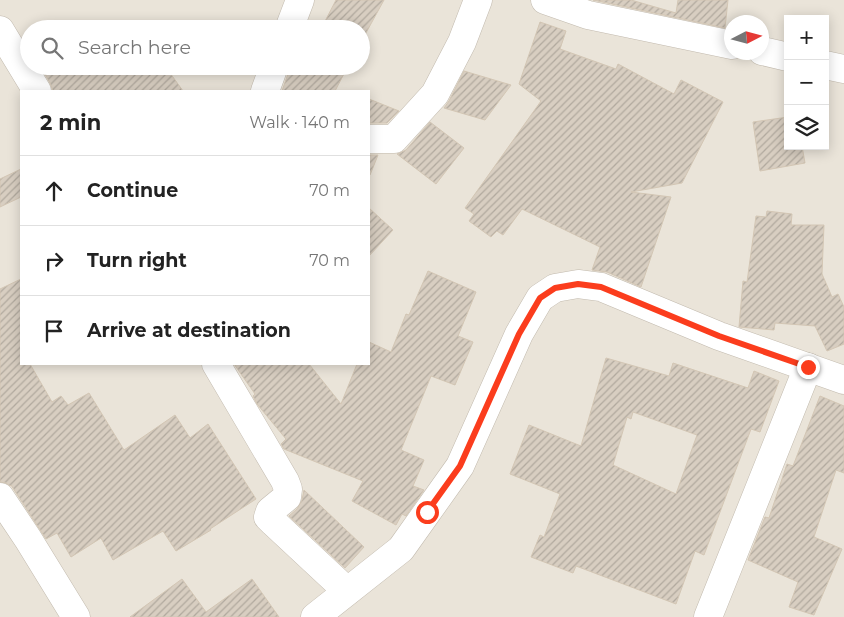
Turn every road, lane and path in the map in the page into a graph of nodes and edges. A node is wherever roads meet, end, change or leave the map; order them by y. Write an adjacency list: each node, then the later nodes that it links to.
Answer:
1 (300, 0): 4 (street)
2 (478, 0): 16 (street)
3 (545, 0): 6 (street)
4 (292, 20)
5 (0, 30): 9 (street)
6 (724, 43)
7 (769, 53): 8 (street)
8 (784, 56)
9 (20, 63)
10 (829, 66): 11 (street)
11 (844, 69)
12 (27, 75): 14 (street)
13 (271, 75): 15 (street)
14 (36, 90)
15 (265, 90)
16 (370, 139)
17 (217, 365): 21 (street)
18 (808, 367): 19 (street); 21 (street); 24 (street)
19 (844, 380)
20 (0, 497): 22 (street)
21 (347, 592): 23 (street)
22 (76, 617)
23 (315, 617)
24 (708, 617)

